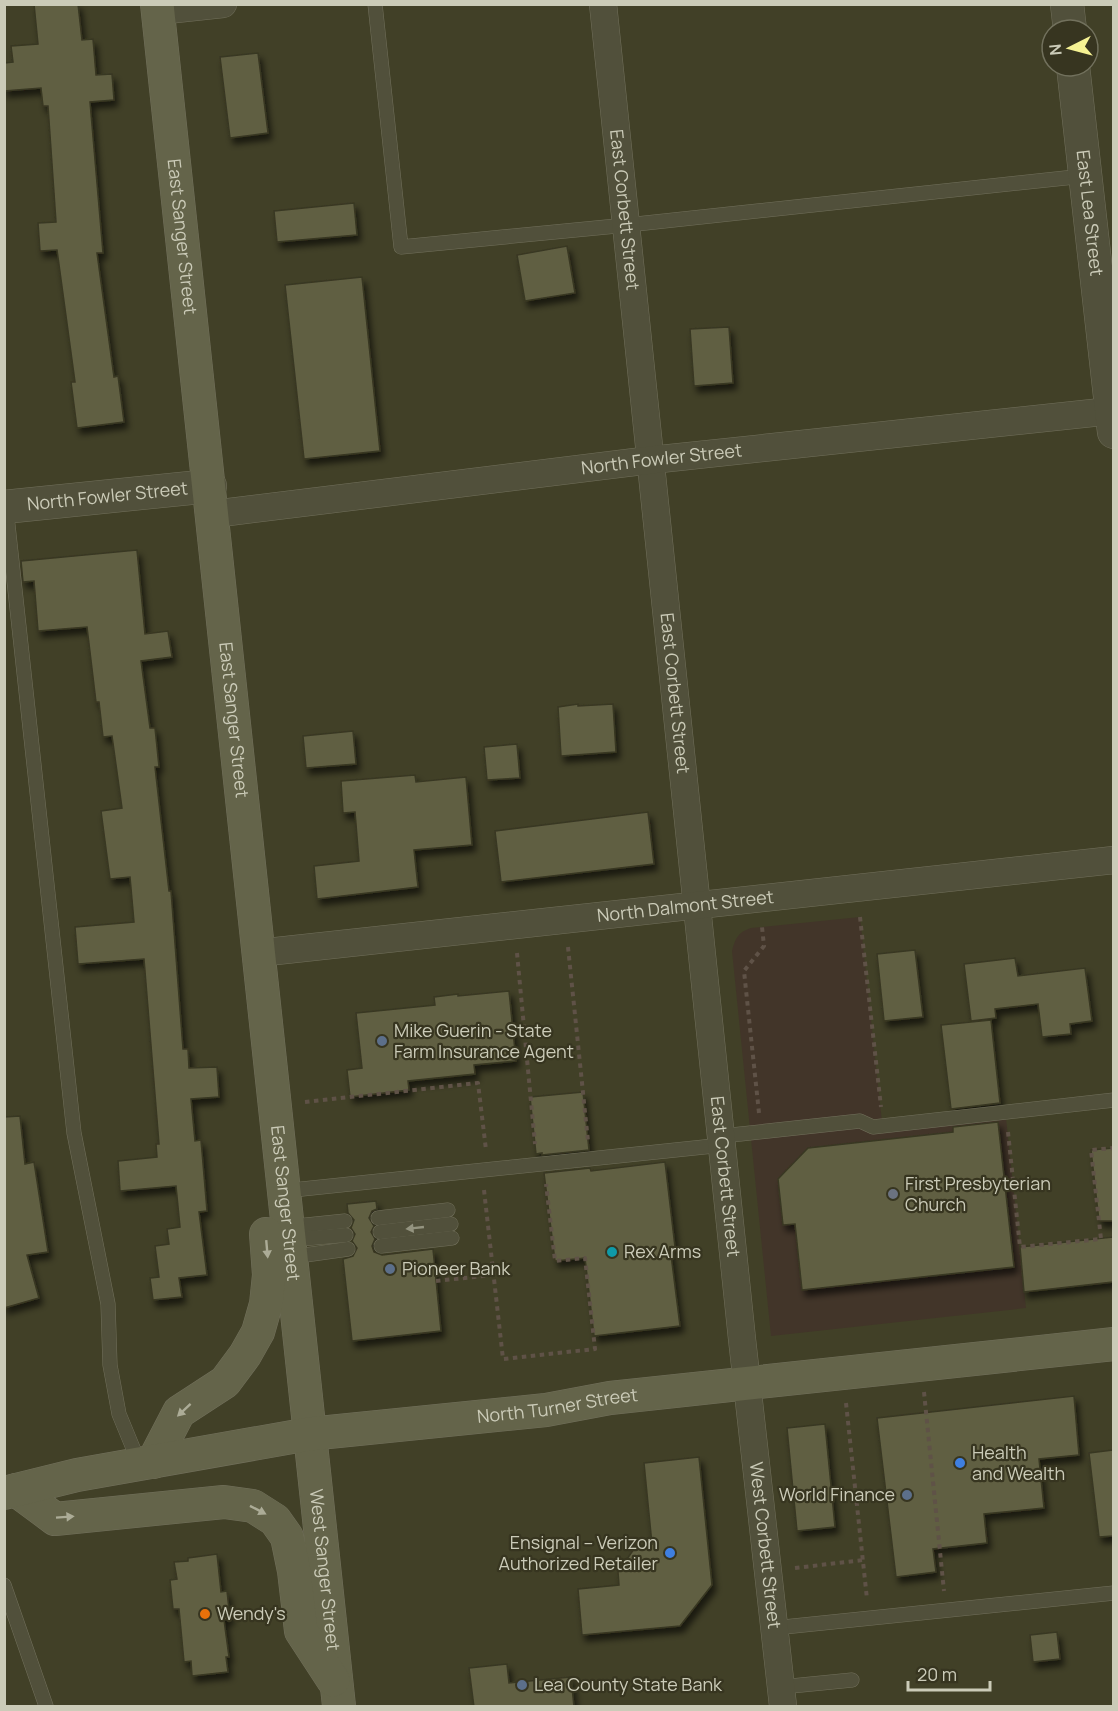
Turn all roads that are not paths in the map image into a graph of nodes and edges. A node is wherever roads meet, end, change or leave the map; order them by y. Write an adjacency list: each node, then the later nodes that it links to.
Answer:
1 (223, 4): 4 (street)
2 (375, 4): 7 (lane)
3 (603, 4): 7 (street, East Corbett Street)
4 (158, 8): 10 (main road, East Sanger Street)
5 (1075, 78): 6 (street, East Lea Street)
6 (1084, 176): 7 (lane); 8 (street, East Lea Street)
7 (627, 225): 9 (street, East Corbett Street)
8 (1112, 407): 9 (street, North Fowler Street)
9 (651, 460): 10 (street, North Fowler Street); 13 (street, East Corbett Street)
10 (211, 500): 11 (street, North Fowler Street); 14 (main road, East Sanger Street)
11 (5, 502): 24 (lane)
12 (1113, 860): 13 (street, North Dalmont Street)
13 (698, 905): 14 (street, North Dalmont Street); 17 (street, East Corbett Street)
14 (258, 953): 15 (main road, East Sanger Street)
15 (263, 1005): 18 (main road, East Sanger Street); 24 (main road, one-way to 24)
16 (1113, 1100): 17 (lane)
17 (722, 1140): 18 (lane); 22 (street, East Corbett Street)
18 (283, 1191): 20 (main road, East Sanger Street)
19 (380, 1232): 19 (lane, one-way to 19)
20 (288, 1242): 20 (lane); 23 (main road, East Sanger Street)
21 (1113, 1344): 22 (main road, North Turner Street)
22 (747, 1383): 23 (main road, North Turner Street); 28 (street, West Corbett Street)
23 (309, 1434): 24 (main road, North Turner Street); 30 (main road, West Sanger Street)
24 (146, 1464): 25 (main road, North Turner Street)
25 (10, 1491): 30 (main road, one-way to 30)
26 (4, 1585): 32 (lane)
27 (1113, 1593): 28 (lane)
28 (774, 1628): 31 (street, West Corbett Street)
29 (852, 1680): 31 (lane)
30 (338, 1695)
31 (782, 1697)
32 (46, 1707)

